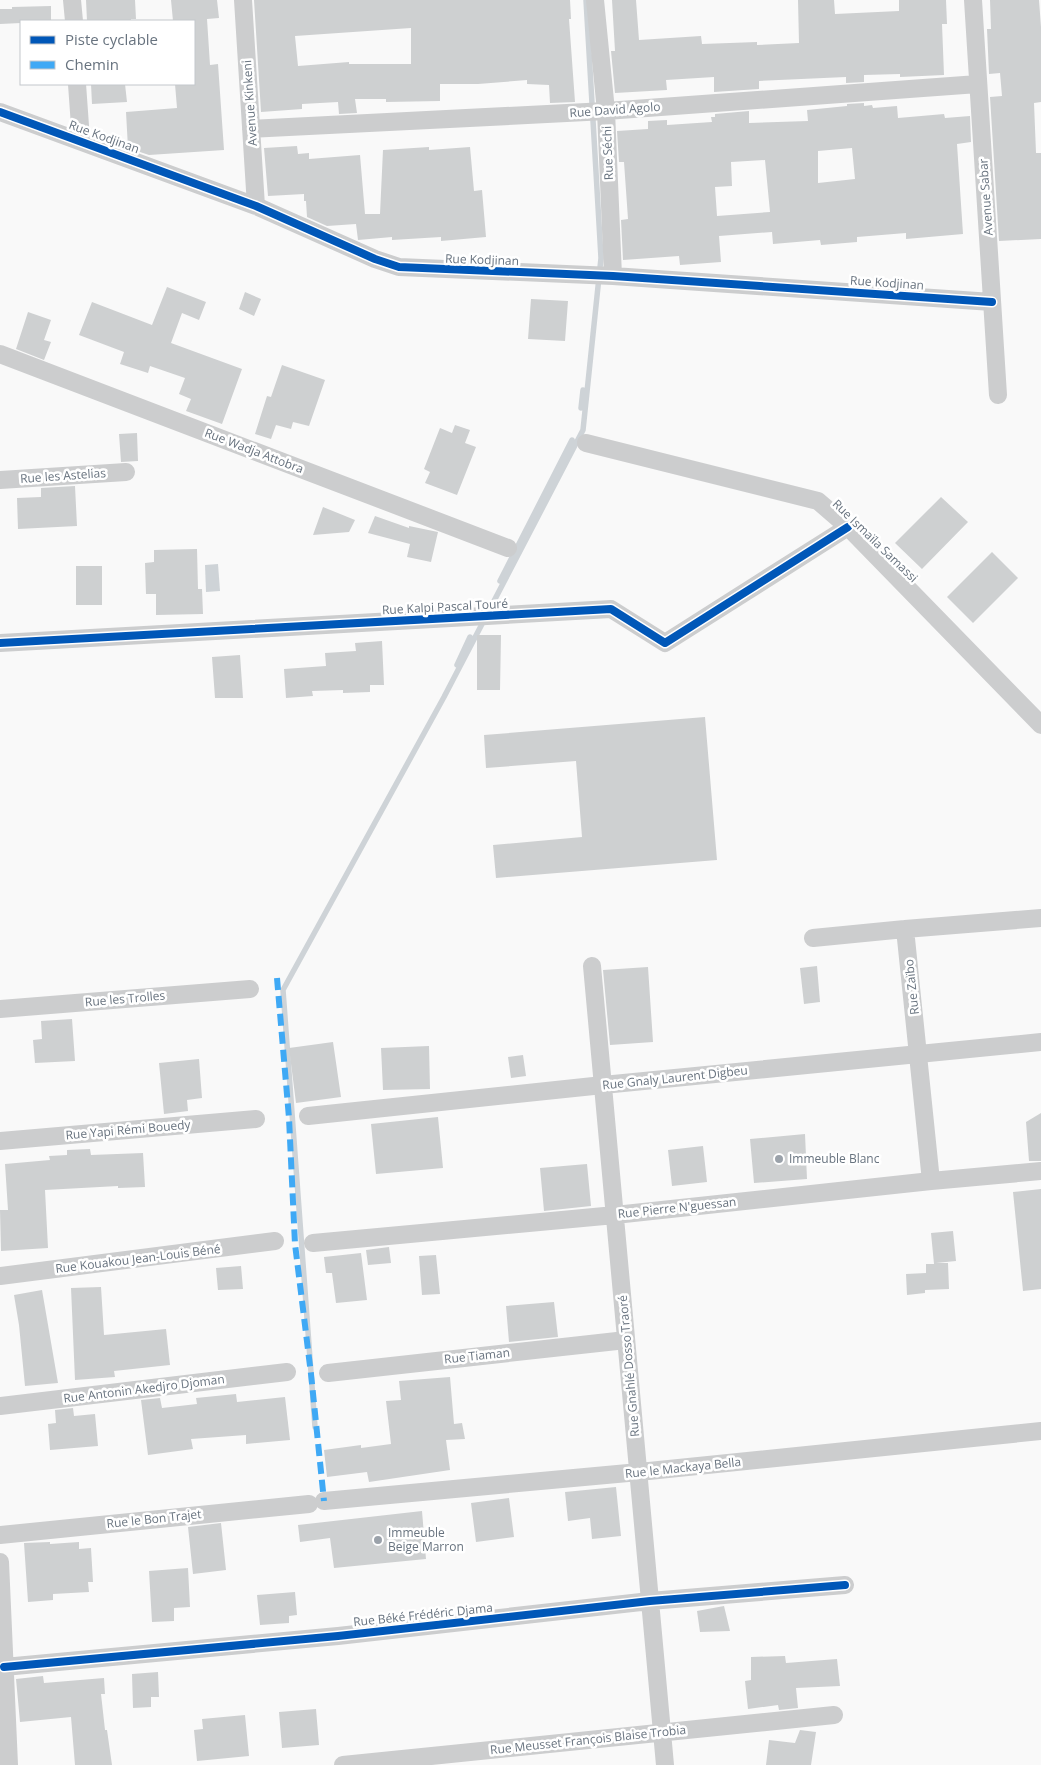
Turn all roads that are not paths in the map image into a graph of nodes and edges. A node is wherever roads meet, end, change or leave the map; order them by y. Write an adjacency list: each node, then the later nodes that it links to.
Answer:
1 (72, 0): 5 (street)
2 (243, 0): 10 (street, Avenue Kinkeni)
3 (595, 0): 8 (street, Rue Séchi)
4 (973, 0): 6 (street, Avenue Sabar)
5 (74, 20)
6 (978, 84): 8 (street, Rue David Agolo); 14 (street, Avenue Sabar)
7 (77, 85): 11 (street)
8 (606, 111): 10 (street, Rue David Agolo); 13 (street, Rue Séchi)
9 (0, 112): 11 (street, Rue Kodjinan)
10 (252, 129): 12 (street, Avenue Kinkeni)
11 (81, 140): 12 (street, Rue Kodjinan)
12 (256, 206): 13 (street, Rue Kodjinan)
13 (613, 276): 14 (street, Rue Kodjinan)
14 (992, 302): 16 (street, Avenue Sabar)
15 (0, 354): 21 (street, Rue Wadja Attobra)
16 (998, 394)
17 (586, 443): 20 (street, Rue Ismaïla Samassi)
18 (126, 472): 19 (street, Rue les Astelias)
19 (0, 480)
20 (848, 527): 22 (street, Rue Kalpi Pascal Touré); 23 (street, Rue Ismaïla Samassi)
21 (508, 548)
22 (0, 643)
23 (1041, 726)
24 (1041, 918): 25 (street)
25 (906, 929): 26 (street); 31 (street, Rue Zaïbo)
26 (813, 938)
27 (592, 966): 32 (street, Rue Gnahlé Dosso Traoré)
28 (250, 989): 29 (street, Rue les Trolles)
29 (0, 1009)
30 (1041, 1042): 31 (street, Rue Gnaly Laurent Digbeu)
31 (919, 1054): 32 (street, Rue Gnaly Laurent Digbeu); 37 (street, Rue Zaïbo)
32 (603, 1085): 33 (street, Rue Gnaly Laurent Digbeu); 38 (street, Rue Gnahlé Dosso Traoré)
33 (308, 1116)
34 (256, 1119): 35 (street, Rue Yapi Rémi Bouedy)
35 (0, 1141)
36 (1041, 1171): 37 (street, Rue Pierre N'guessan)
37 (931, 1181): 38 (street, Rue Pierre N'guessan)
38 (615, 1215): 40 (street, Rue Pierre N'guessan); 42 (street, Rue Gnahlé Dosso Traoré)
39 (275, 1241): 41 (street, Rue Kouakou Jean-Louis Béné)
40 (313, 1243)
41 (0, 1276)
42 (626, 1340): 44 (street, Rue Tiaman); 47 (street, Rue Gnahlé Dosso Traoré)
43 (287, 1372): 45 (street, Rue Antonin Akedjro Djoman)
44 (328, 1373)
45 (0, 1406)
46 (1041, 1431): 47 (street, Rue le Mackaya Bella)
47 (639, 1472): 48 (street, Rue le Mackaya Bella); 52 (street, Rue Gnahlé Dosso Traoré)
48 (316, 1502): 49 (street, Rue le Bon Trajet)
49 (0, 1535)
50 (0, 1562): 53 (street)
51 (845, 1585): 52 (street, Rue Béké Frédéric Djama)
52 (650, 1601): 53 (street, Rue Béké Frédéric Djama); 55 (street, Rue Gnahlé Dosso Traoré)
53 (4, 1667): 56 (street)
54 (834, 1714): 55 (street, Rue Meusset François Blaise Trobia)
55 (662, 1733): 57 (street, Rue Meusset François Blaise Trobia); 58 (street, Rue Gnahlé Dosso Traoré)
56 (9, 1765)
57 (350, 1765)
58 (665, 1765)

